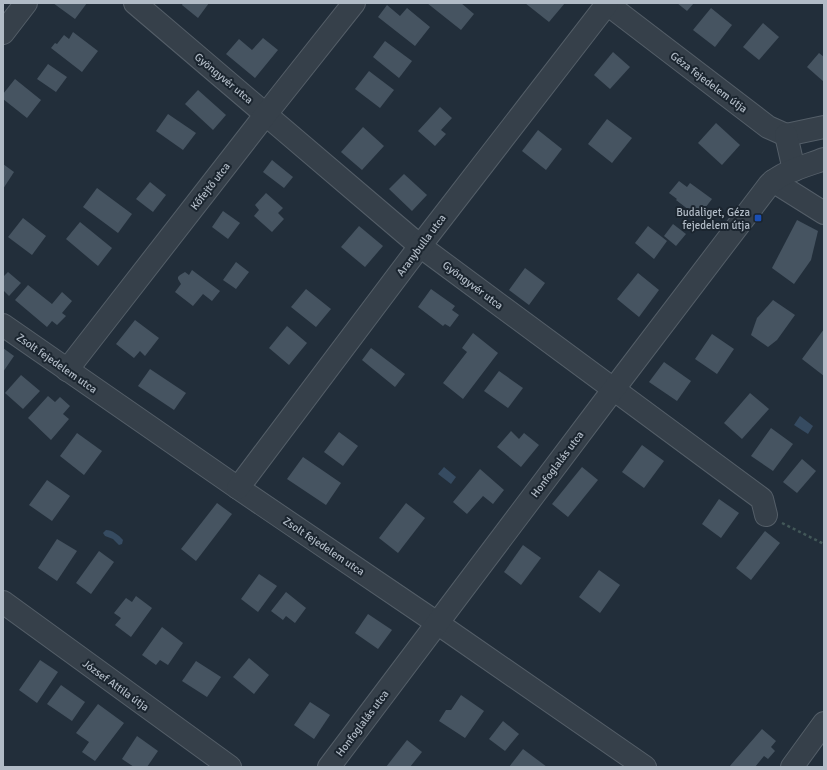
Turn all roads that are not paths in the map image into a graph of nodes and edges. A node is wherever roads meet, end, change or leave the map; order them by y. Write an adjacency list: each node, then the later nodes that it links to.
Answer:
1 (26, 3): 5 (street)
2 (135, 3): 6 (street, Gyöngyvér utca)
3 (354, 3): 6 (street, Kőfejtő utca)
4 (606, 3): 8 (street, Géza fejedelem útja); 13 (street, Aranybulla utca)
5 (3, 33)
6 (266, 114): 13 (street, Gyöngyvér utca); 15 (street, Kőfejtő utca)
7 (824, 127): 8 (street)
8 (786, 135): 10 (street)
9 (824, 159): 10 (street, Honfoglalás utca)
10 (794, 170): 11 (street, Honfoglalás utca)
11 (774, 181): 12 (street); 16 (street, Honfoglalás utca)
12 (824, 213)
13 (420, 246): 16 (street, Gyöngyvér utca); 17 (street, Aranybulla utca)
14 (3, 325): 15 (street, Zsolt fejedelem utca)
15 (66, 370): 17 (street, Zsolt fejedelem utca)
16 (613, 390): 18 (street, Gyöngyvér utca); 20 (street, Honfoglalás utca)
17 (238, 488): 20 (street, Zsolt fejedelem utca)
18 (766, 515)
19 (3, 602): 22 (street, József Attila útja)
20 (437, 623): 23 (street, Honfoglalás utca); 24 (street, Zsolt fejedelem utca)
21 (824, 723): 25 (street)
22 (230, 767)
23 (329, 767)
24 (645, 767)
25 (792, 767)

